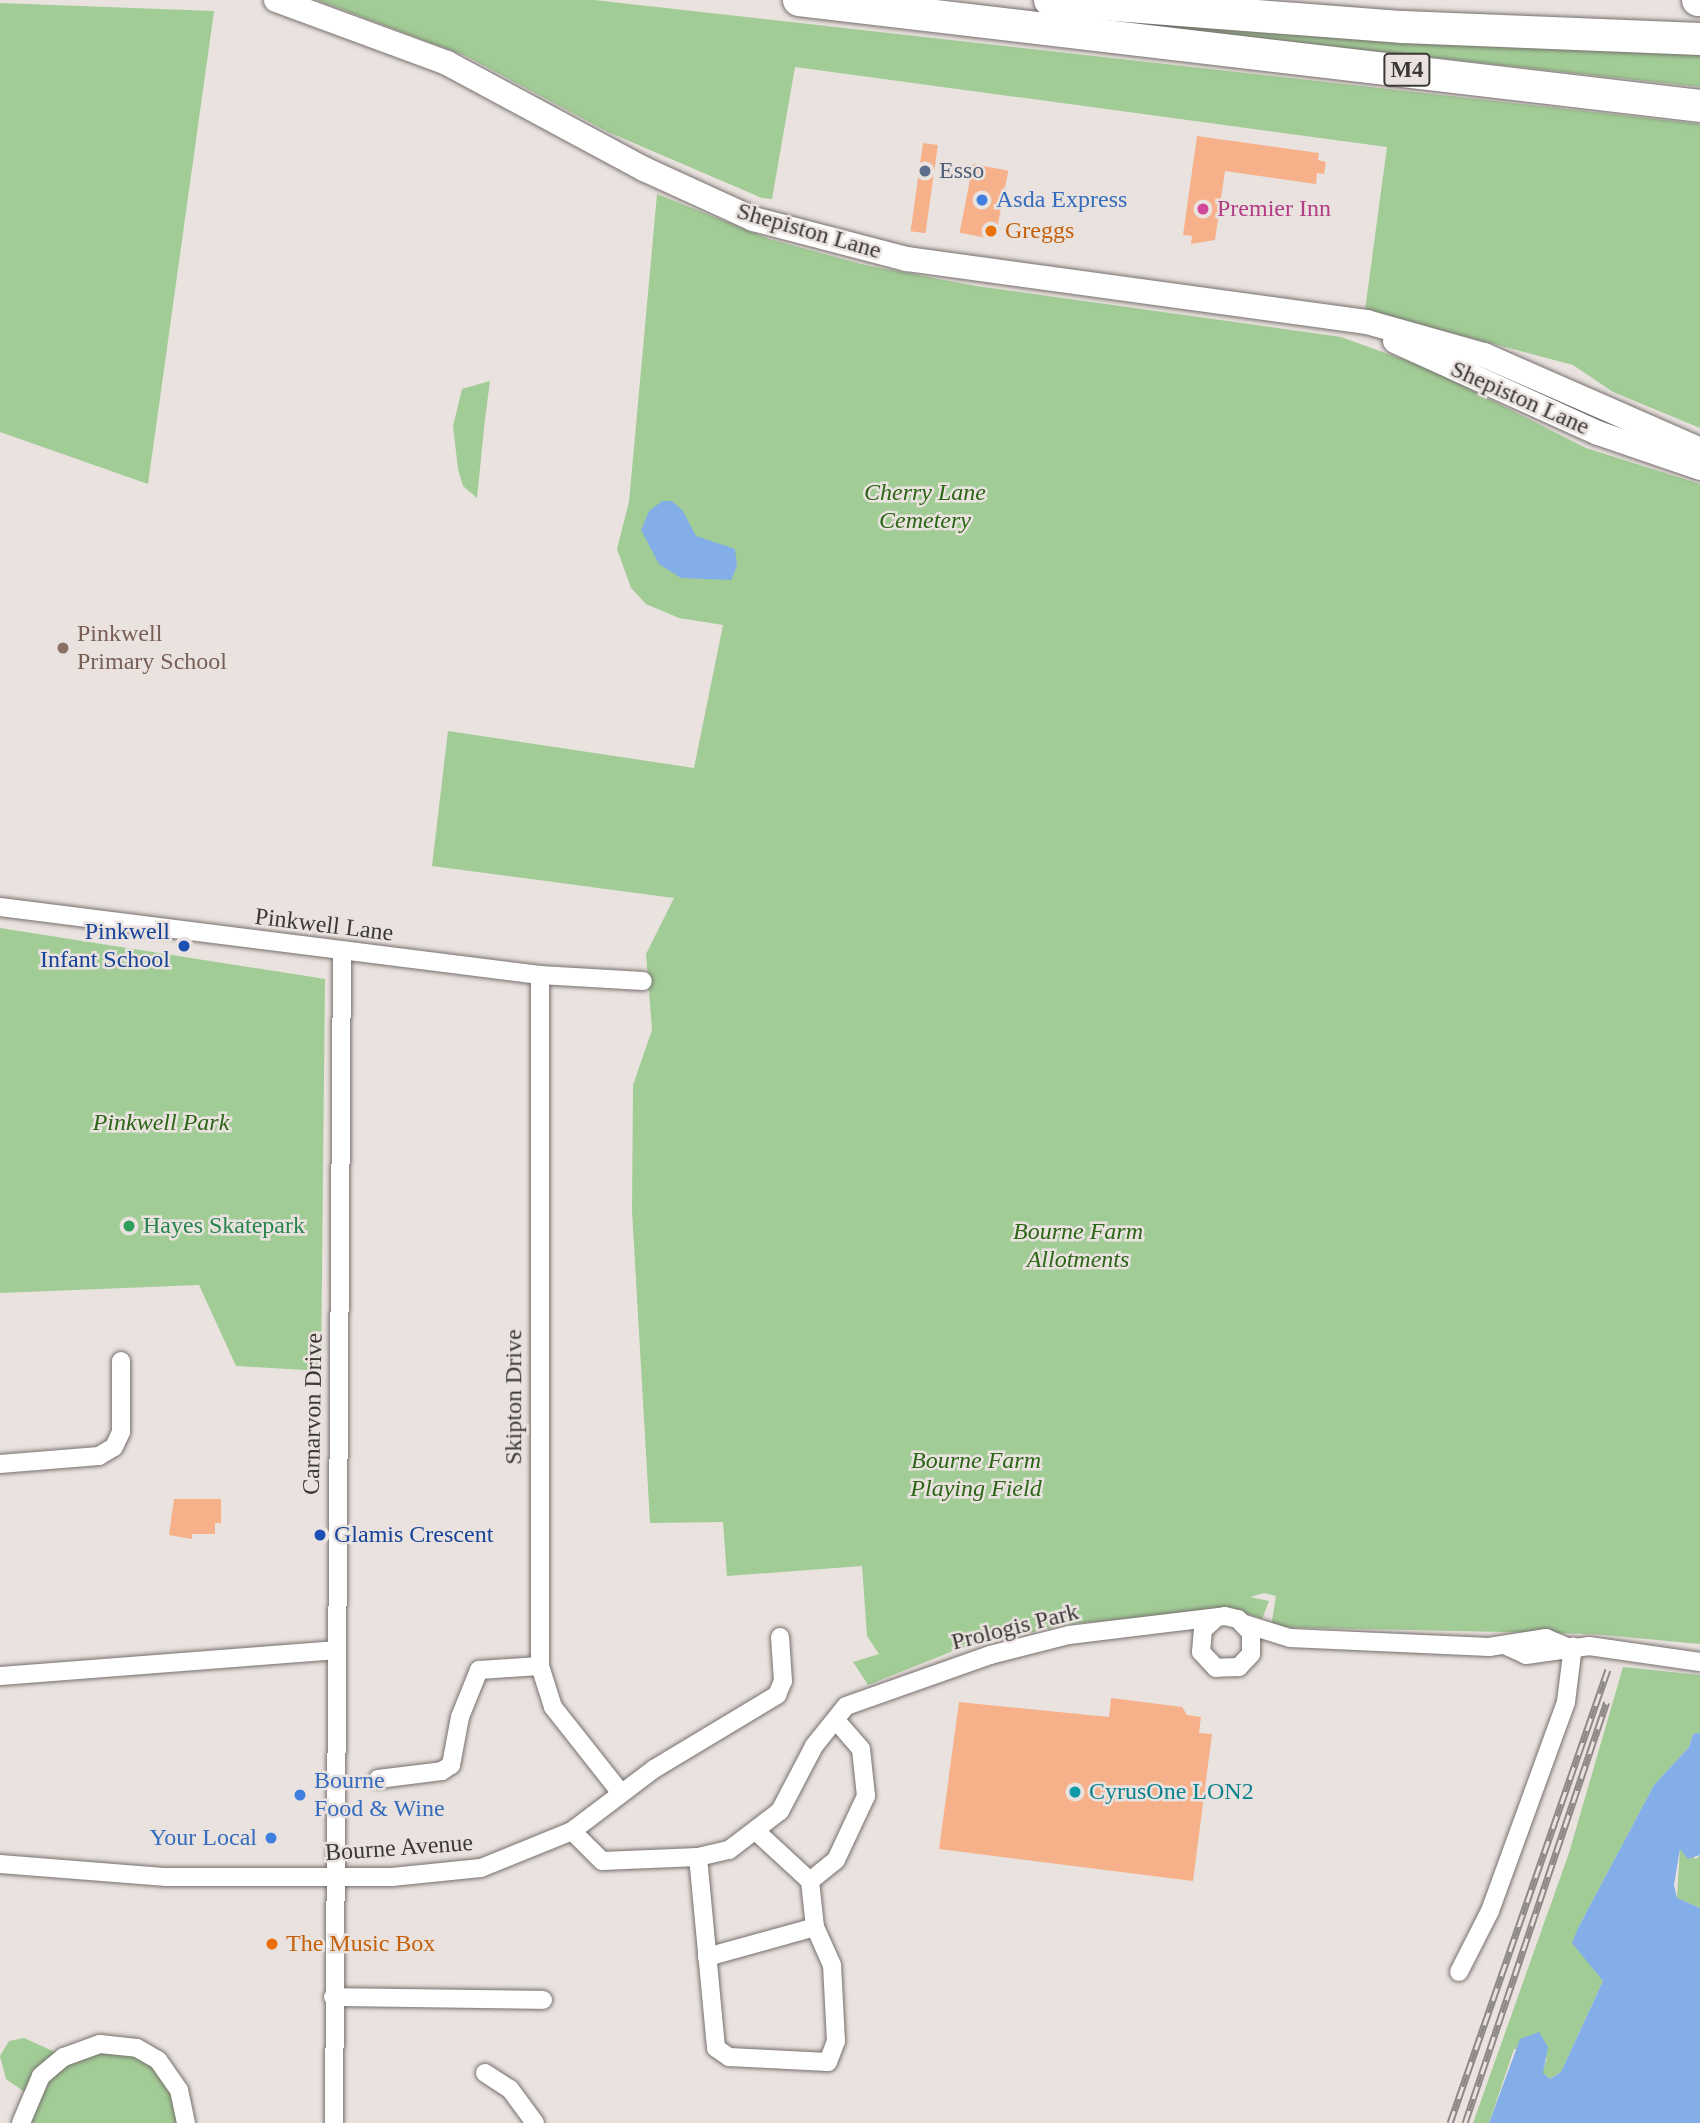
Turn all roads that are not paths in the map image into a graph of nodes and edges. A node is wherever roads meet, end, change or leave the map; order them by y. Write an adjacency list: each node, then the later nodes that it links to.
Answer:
1 (276, 0): 6 (street, Shepiston Lane)
2 (799, 0): 5 (highway, M4)
3 (1050, 0): 4 (highway, M4)
4 (1700, 39)
5 (1700, 106)
6 (1341, 323): 7 (street, Shepiston Lane); 8 (street, Shepiston Lane)
7 (1700, 450)
8 (1700, 468)
9 (0, 907): 10 (street, Pinkwell Lane)
10 (342, 951): 11 (street, Pinkwell Lane); 23 (street, Carnarvon Drive)
11 (540, 975): 12 (street, Pinkwell Lane); 25 (street, Skipton Drive)
12 (643, 981)
13 (121, 1361): 14 (street)
14 (0, 1464)
15 (1215, 1619): 16 (street); 17 (street, Prologis Park); 22 (street)
16 (1245, 1624): 19 (street); 20 (street)
17 (1160, 1625): 22 (street); 27 (street, Prologis Park)
18 (780, 1637): 29 (street, Bourne Avenue)
19 (1290, 1638): 20 (street); 21 (street)
20 (1253, 1645): 22 (street)
21 (1570, 1646): 24 (street); 38 (street)
22 (1199, 1648)
23 (335, 1650): 26 (street); 34 (street, Carnarvon Drive)
24 (1698, 1660)
25 (540, 1666): 28 (street); 29 (street, Skipton Drive)
26 (0, 1676)
27 (837, 1721): 31 (street, Prologis Park); 35 (street)
28 (378, 1779)
29 (621, 1793): 30 (street, Bourne Avenue)
30 (572, 1831): 32 (street); 34 (street, Bourne Avenue)
31 (753, 1836): 32 (street); 35 (street)
32 (698, 1857): 37 (street)
33 (0, 1864): 34 (street, Bourne Avenue)
34 (335, 1878): 39 (street, Carnarvon Drive)
35 (810, 1881): 36 (street)
36 (815, 1927): 37 (street); 37 (street)
37 (707, 1957)
38 (1459, 1972)
39 (333, 1997): 40 (street); 44 (street, Carnarvon Drive)
40 (543, 2000)
41 (485, 2073): 45 (street)
42 (21, 2123): 43 (street)
43 (186, 2123)
44 (334, 2123)
45 (535, 2123)

